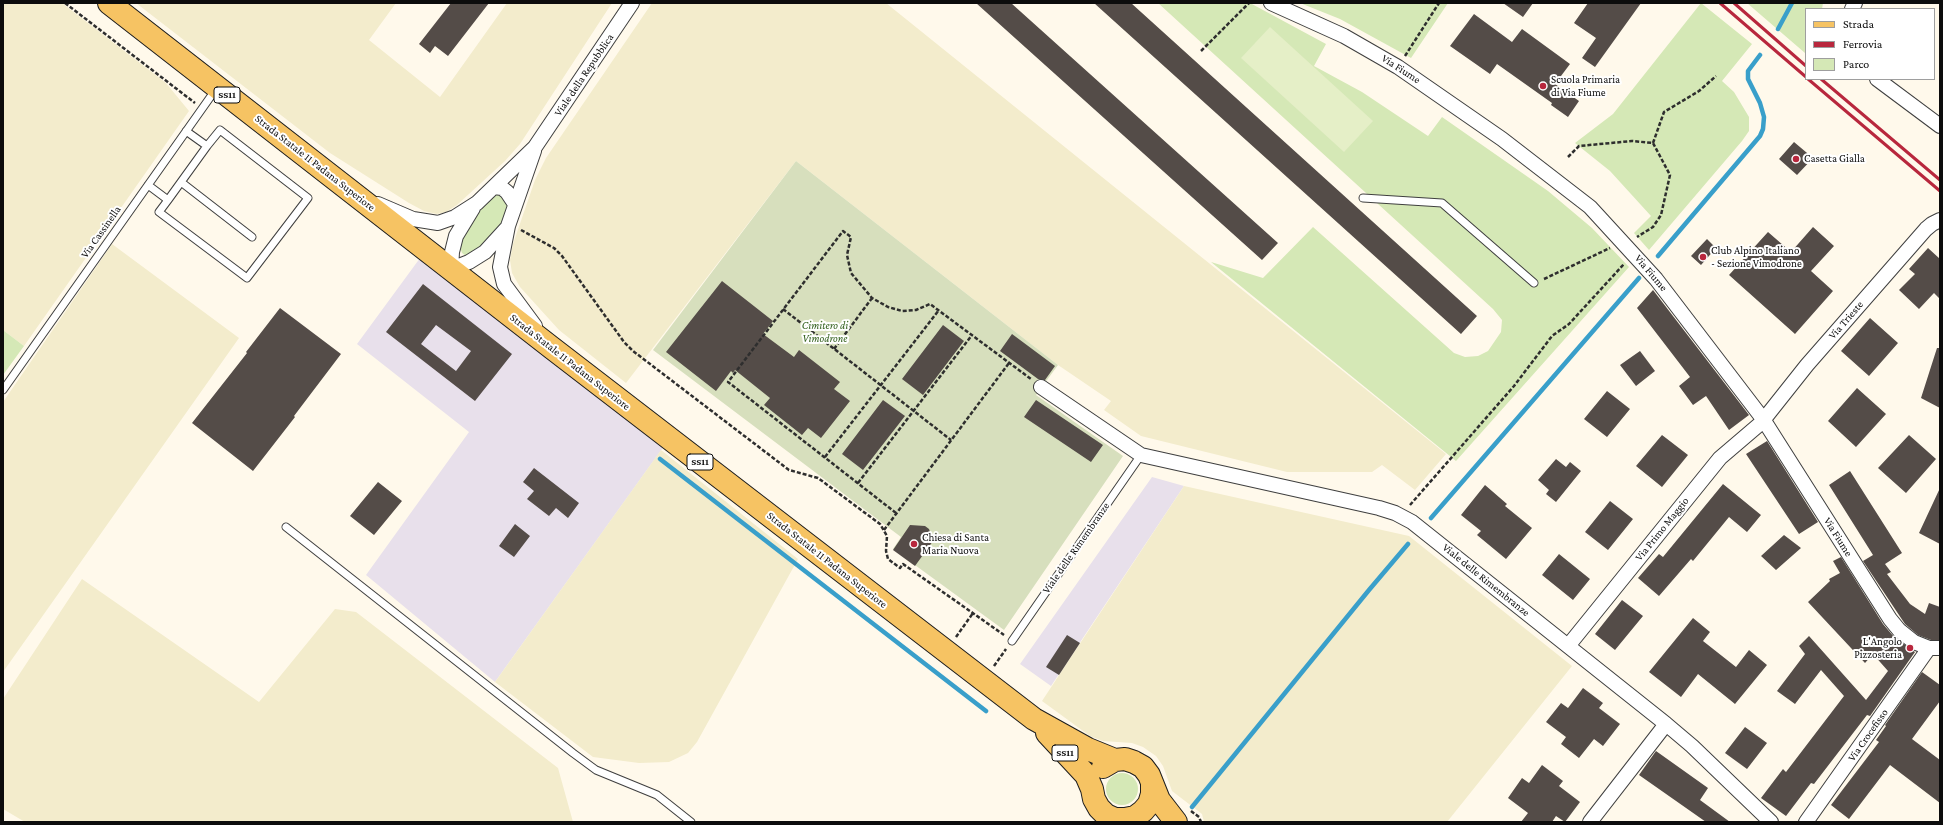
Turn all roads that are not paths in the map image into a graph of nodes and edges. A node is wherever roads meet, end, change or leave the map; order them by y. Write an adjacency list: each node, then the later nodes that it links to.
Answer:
1 (109, 3): 5 (main road, Strada Statale 11 Padana Superiore / SS11)
2 (632, 3): 9 (street, Viale della Repubblica)
3 (1271, 3): 26 (street, Via Fiume)
4 (1878, 80): 6 (street)
5 (217, 87): 7 (lane, Via Cassinella); 12 (main road, Strada Statale 11 Padana Superiore / SS11)
6 (1940, 126)
7 (186, 131): 8 (lane); 11 (lane, Via Cassinella)
8 (207, 146): 10 (lane); 15 (lane)
9 (535, 147): 13 (street, Viale della Repubblica); 17 (street, Viale della Repubblica)
10 (181, 182): 15 (lane); 20 (lane)
11 (148, 185): 15 (lane); 25 (lane, Via Cassinella)
12 (346, 187): 16 (street, Viale della Repubblica); 21 (main road, Strada Statale 11 Padana Superiore / SS11)
13 (494, 187): 16 (street, Viale della Repubblica); 17 (street)
14 (1363, 198): 22 (lane)
15 (168, 200)
16 (477, 203): 21 (street, Viale della Repubblica)
17 (515, 204): 19 (street, Viale della Repubblica)
18 (1936, 222): 26 (street, Via Trieste)
19 (509, 224): 21 (street, Viale della Repubblica); 23 (street, Viale della Repubblica)
20 (252, 237)
21 (450, 269): 23 (main road, Strada Statale 11 Padana Superiore / SS11)
22 (1534, 283)
23 (552, 348): 32 (main road, Strada Statale 11 Padana Superiore / SS11)
24 (1042, 387): 27 (street, Viale delle Rimembranze)
25 (3, 390)
26 (1763, 419): 30 (street, Via Primo Maggio); 31 (street, Via Fiume)
27 (1140, 455): 29 (lane, Viale delle Rimembranze); 30 (street, Viale delle Rimembranze)
28 (286, 527): 38 (lane)
29 (1012, 641)
30 (1568, 646): 33 (street, Viale delle Rimembranze)
31 (1934, 648): 43 (street, Via Crocefisso)
32 (1034, 719): 34 (main road, Strada Statale 11 Padana Superiore / SS11); 36 (main road, Strada Statale 11 Padana Superiore / SS11)
33 (1666, 724): 41 (street); 42 (street, Viale delle Rimembranze)
34 (1115, 760): 35 (main road, Strada Statale 11 Padana Superiore / SS11); 36 (main road)
35 (1152, 784): 37 (main road); 40 (main road, Strada Statale 11 Padana Superiore / SS11)
36 (1092, 789): 37 (main road, Strada Statale 11 Padana Superiore / SS11)
37 (1135, 817): 39 (main road, Strada Statale 11 Padana Superiore / SS11)
38 (691, 822)
39 (1156, 822)
40 (1176, 822)
41 (1590, 822)
42 (1771, 822)
43 (1806, 822)

